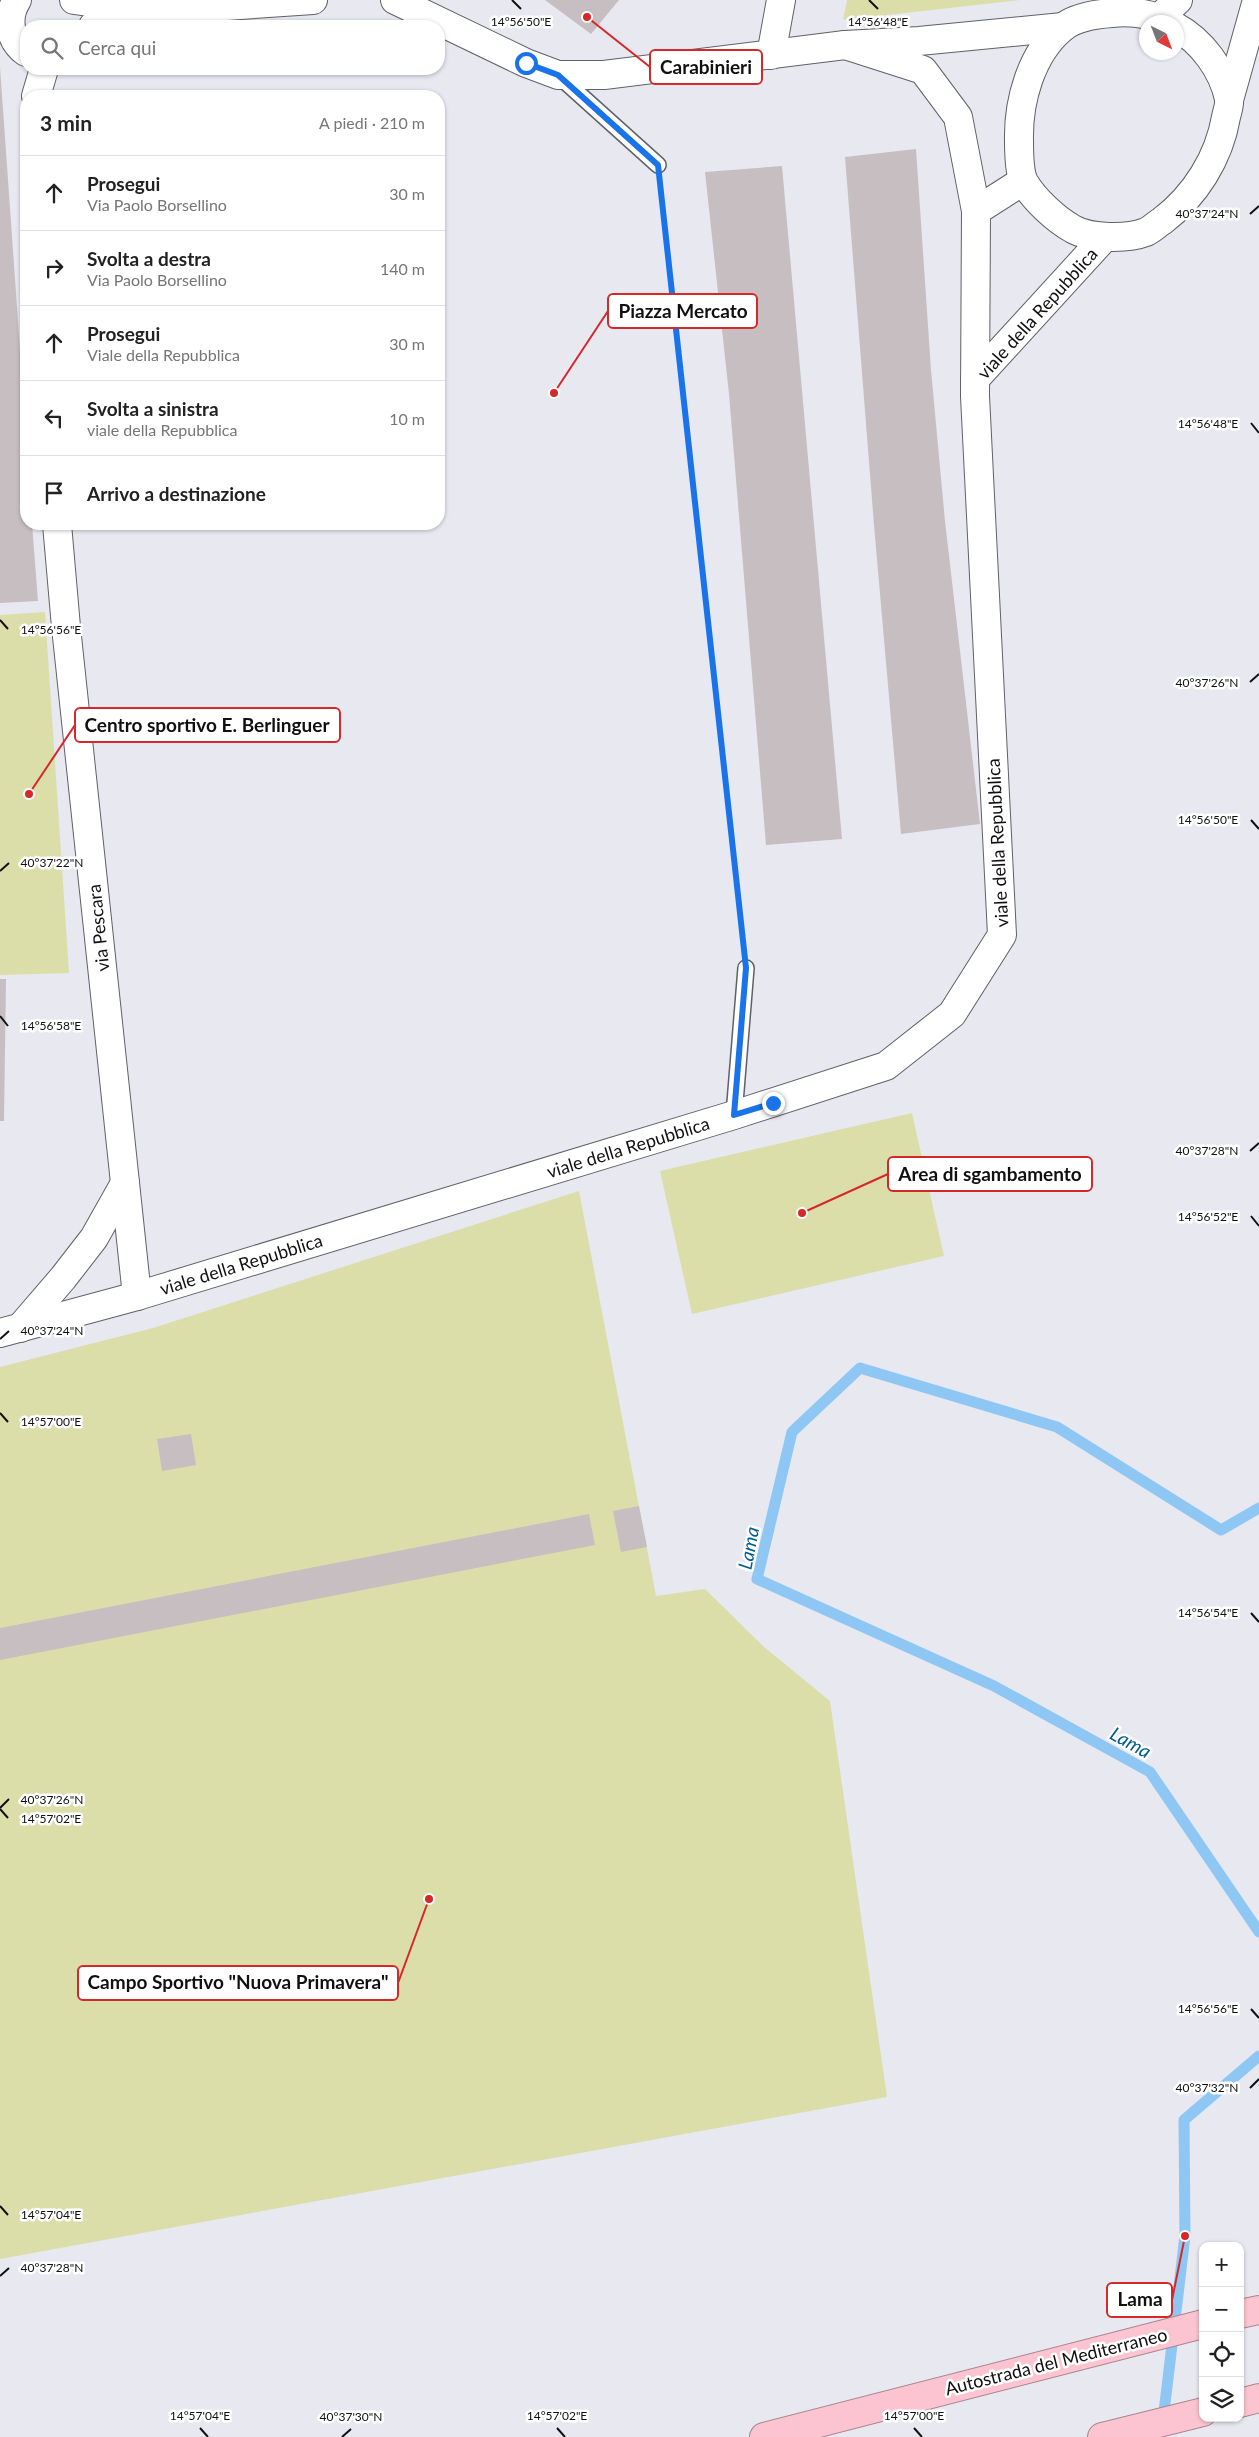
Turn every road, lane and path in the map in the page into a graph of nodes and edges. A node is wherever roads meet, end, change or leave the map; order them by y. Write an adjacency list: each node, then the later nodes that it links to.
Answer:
1 (17, 0): 16 (street)
2 (72, 0): 7 (street); 9 (street)
3 (313, 0): 7 (street)
4 (395, 0): 11 (street)
5 (781, 0): 17 (street)
6 (1257, 0): 23 (street)
7 (153, 11): 10 (street)
8 (1153, 15): 13 (street)
9 (77, 20)
10 (117, 20)
11 (437, 20)
12 (445, 24): 20 (street)
13 (1063, 27): 15 (street); 25 (street)
14 (1184, 30): 23 (street)
15 (845, 45): 17 (street); 26 (street)
16 (20, 46)
17 (771, 55): 20 (street)
18 (29, 75): 21 (street)
19 (32, 75): 22 (street)
20 (558, 75): 24 (lane)
21 (30, 90)
22 (35, 90)
23 (1229, 100): 27 (street)
24 (658, 165): 30 (path)
25 (1023, 181): 26 (street); 27 (street)
26 (976, 211): 28 (street)
27 (1104, 238): 28 (street, viale della Repubblica)
28 (975, 379): 31 (street, viale della Repubblica)
29 (57, 530): 32 (street, via Pescara)
30 (746, 968): 31 (lane, viale della Repubblica)
31 (734, 1115): 33 (street, viale della Repubblica)
32 (125, 1183): 33 (street, via Pescara); 34 (street)
33 (137, 1296): 34 (street, viale della Repubblica)
34 (10, 1331)
35 (1259, 2310): 36 (highway)
36 (1244, 2313)
37 (1199, 2325): 41 (highway, Autostrada del Mediterraneo)
38 (1259, 2398): 39 (highway)
39 (1244, 2402)
40 (1199, 2413): 42 (highway)
41 (764, 2437)
42 (1102, 2437)

